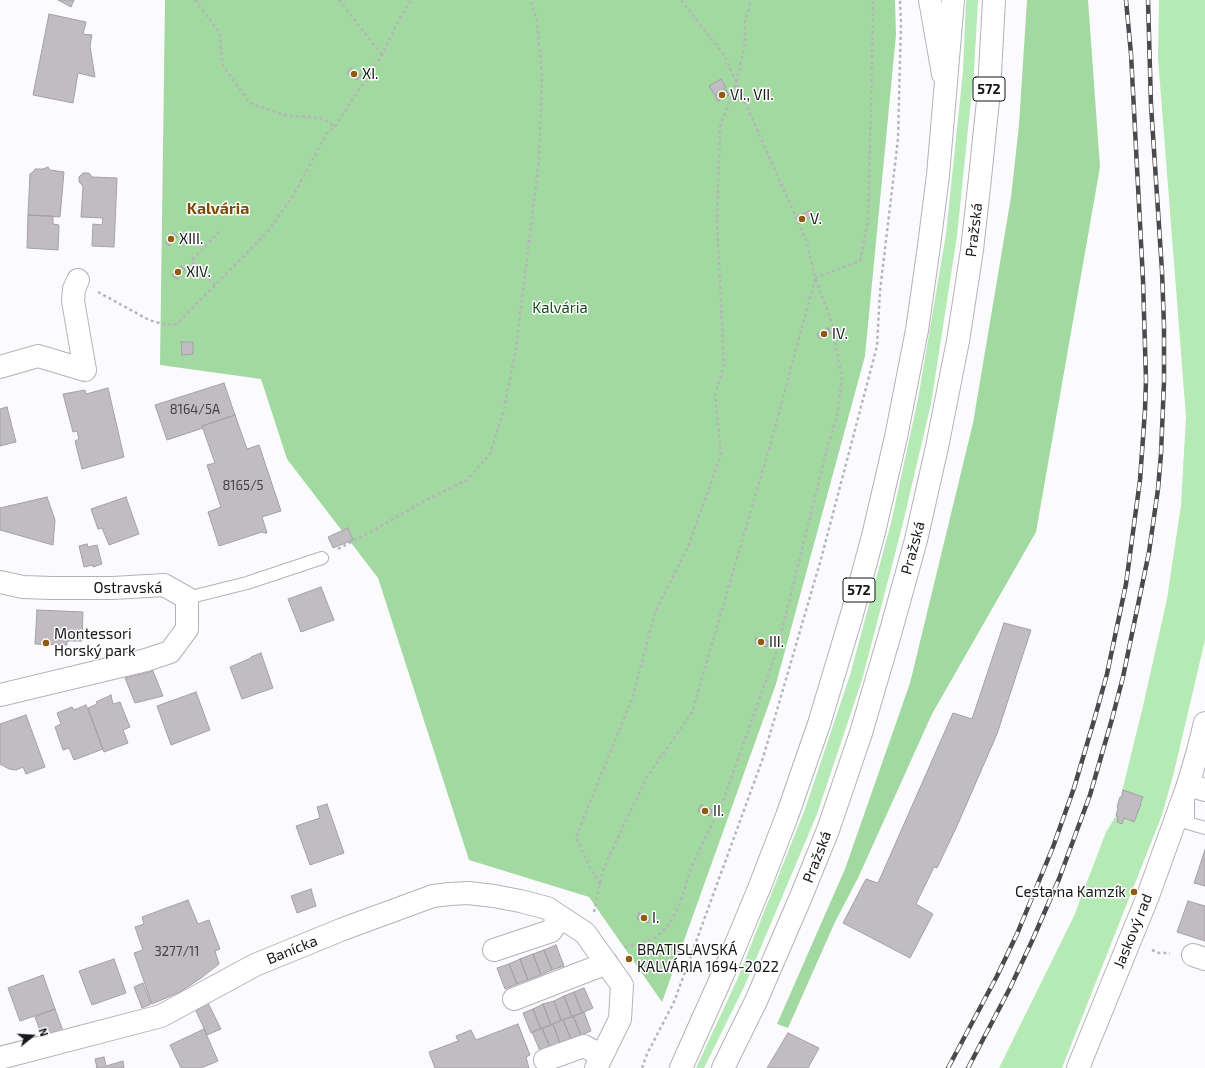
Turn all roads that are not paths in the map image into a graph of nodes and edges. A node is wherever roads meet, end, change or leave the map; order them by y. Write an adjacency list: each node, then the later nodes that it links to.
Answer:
1 (930, 0): 4 (main road)
2 (953, 0): 4 (main road, 572)
3 (994, 0): 22 (main road, Pražská / 572)
4 (946, 88): 21 (main road, 572)
5 (78, 280): 6 (main road)
6 (0, 367)
7 (322, 558): 9 (lane)
8 (0, 582): 9 (main road, Ostravská)
9 (187, 598): 10 (main road)
10 (0, 695)
11 (1205, 724): 12 (main road, Jaskový rad)
12 (1196, 788): 13 (lane); 23 (main road, Jaskový rad)
13 (1205, 828)
14 (560, 917): 15 (main road); 16 (main road, Banícka); 18 (main road, Banícka)
15 (494, 950)
16 (603, 957): 17 (main road); 20 (main road)
17 (514, 999)
18 (0, 1058)
19 (545, 1060): 20 (main road)
20 (599, 1062)
21 (681, 1068)
22 (723, 1068)
23 (1078, 1068)

